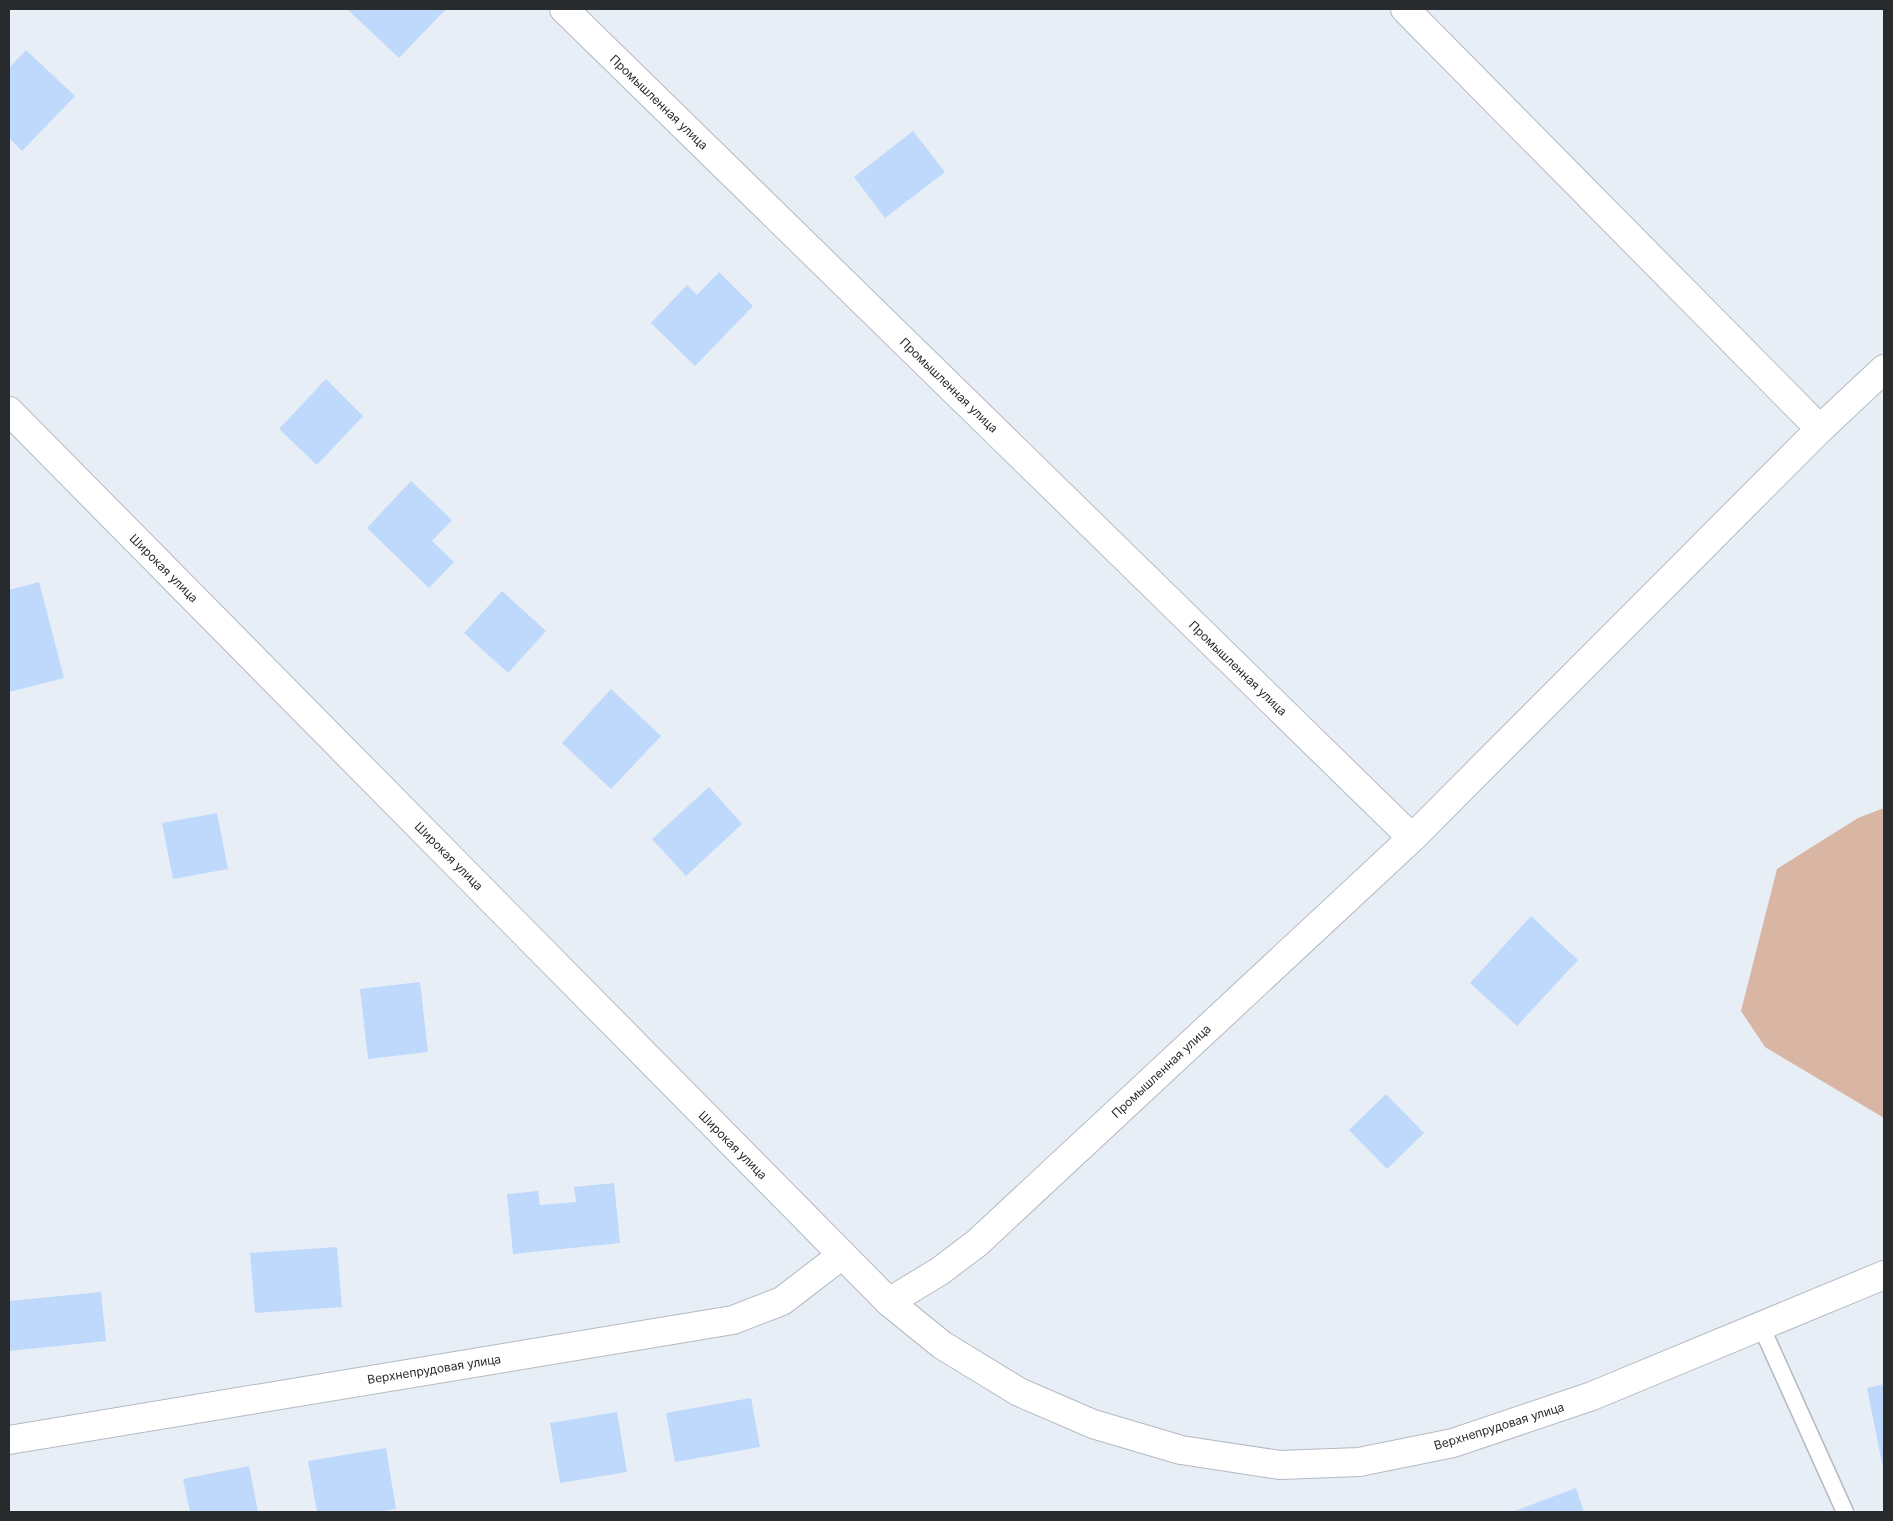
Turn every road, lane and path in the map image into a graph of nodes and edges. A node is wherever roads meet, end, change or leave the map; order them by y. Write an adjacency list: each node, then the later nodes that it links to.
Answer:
1 (564, 9): 6 (street, Промышленная улица)
2 (1405, 9): 5 (street)
3 (1884, 369): 5 (street)
4 (9, 411): 7 (street, Широкая улица)
5 (1820, 429): 6 (street)
6 (1412, 838): 9 (street, Промышленная улица)
7 (842, 1255): 9 (street, Широкая улица); 11 (street, Верхнепрудовая улица)
8 (1884, 1275): 10 (street, Верхнепрудовая улица)
9 (889, 1302): 10 (street, Верхнепрудовая улица)
10 (1761, 1326): 12 (lane)
11 (9, 1440)
12 (1845, 1512)

